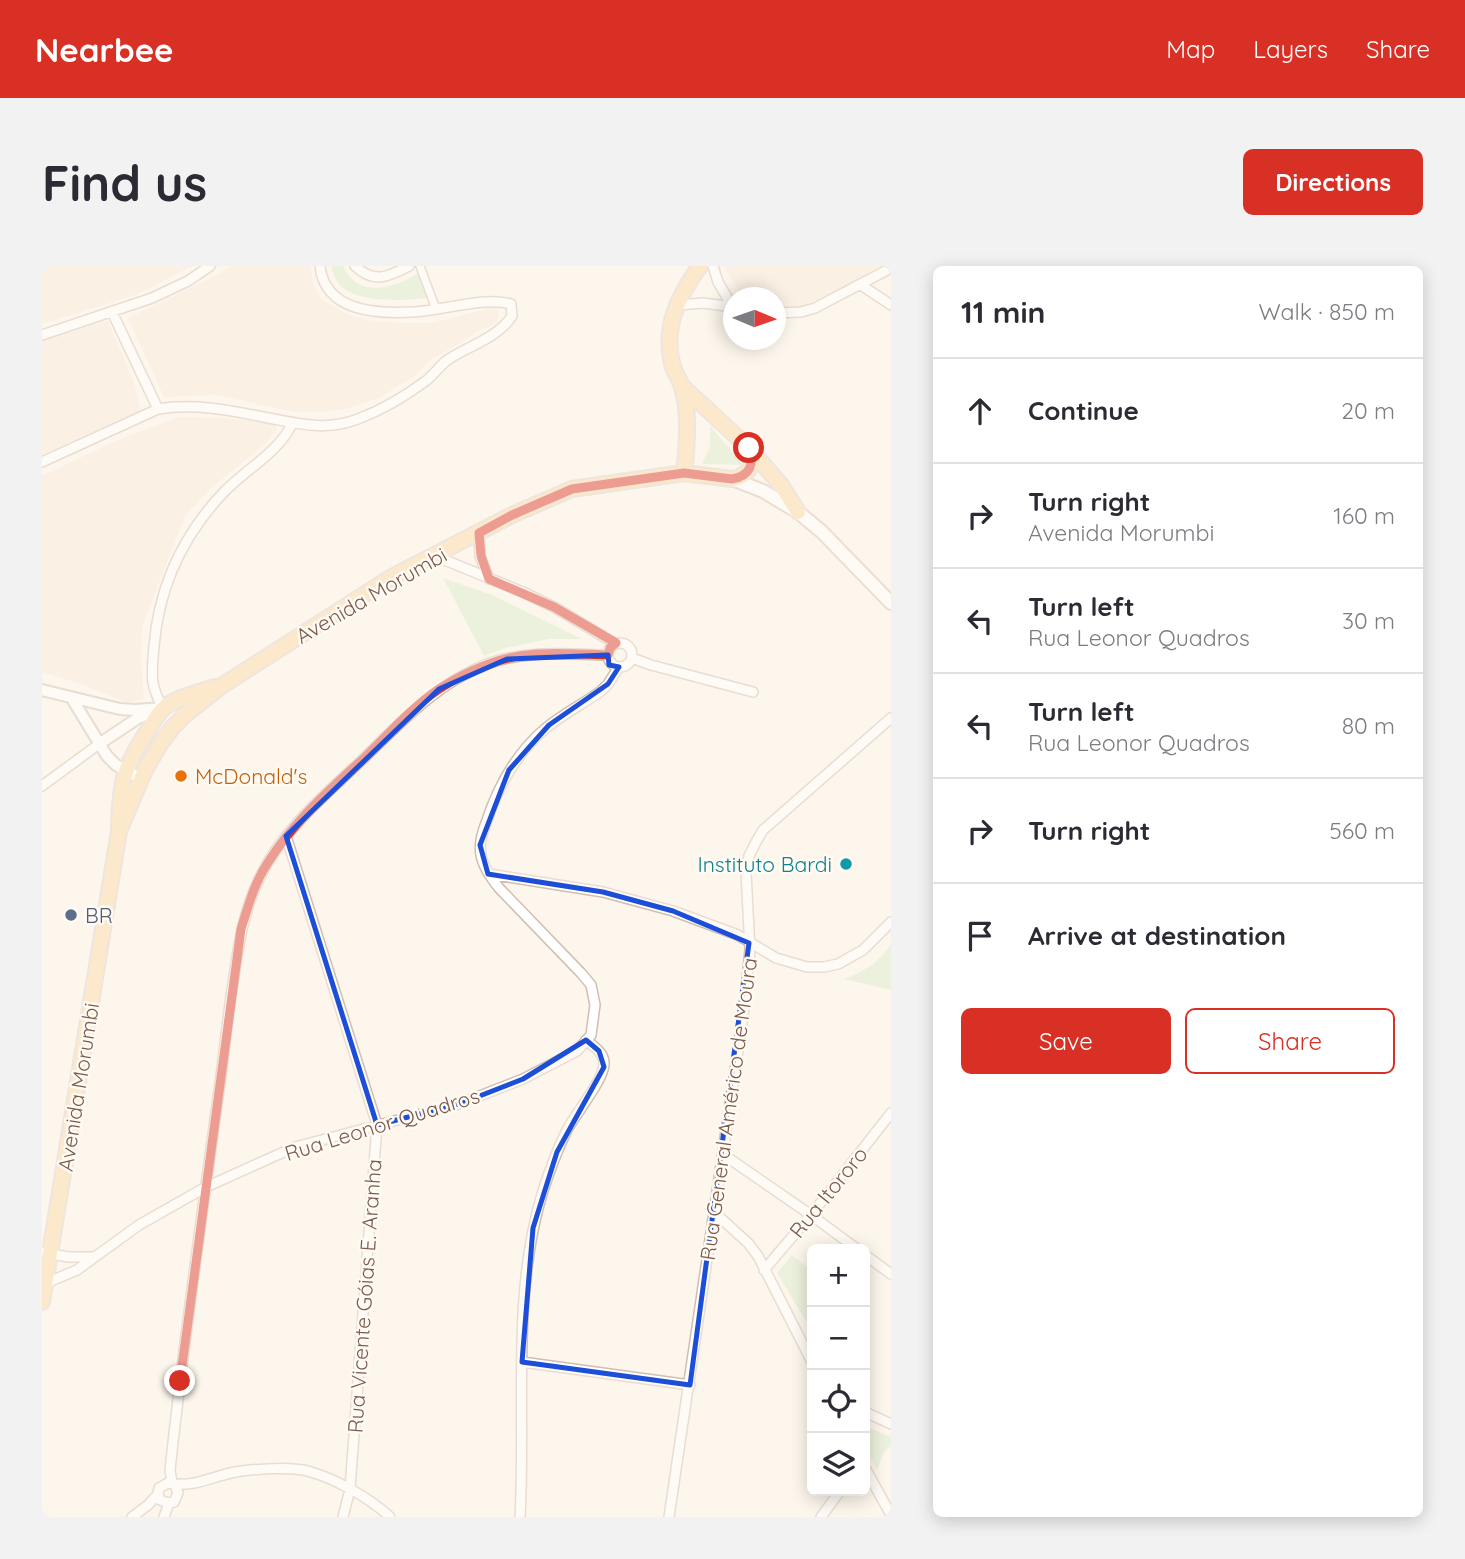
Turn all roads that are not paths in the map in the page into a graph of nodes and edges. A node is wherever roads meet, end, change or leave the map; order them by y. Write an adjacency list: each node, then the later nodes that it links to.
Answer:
1 (210, 266): 15 (street)
2 (320, 266): 14 (street)
3 (355, 266): 4 (street)
4 (409, 266)
5 (420, 266): 14 (street)
6 (700, 266): 11 (main road)
7 (713, 266): 10 (street)
8 (891, 268): 9 (street)
9 (862, 285): 12 (street); 16 (street)
10 (723, 290)
11 (678, 304): 13 (street); 18 (main road)
12 (891, 305)
13 (723, 306)
14 (436, 309): 22 (street)
15 (112, 312): 17 (street); 19 (street)
16 (786, 313)
17 (42, 335)
18 (682, 386): 20 (main road); 21 (main road)
19 (158, 409): 22 (street); 24 (street)
20 (708, 411): 21 (main road); 23 (main road)
21 (686, 418): 25 (main road)
22 (292, 424): 41 (street)
23 (749, 448): 26 (main road); 27 (main road)
24 (42, 462)
25 (684, 473): 26 (main road, Avenida Morumbi); 28 (main road, Avenida Morumbi)
26 (732, 479): 27 (main road, Avenida Morumbi)
27 (798, 512): 31 (main road, Avenida Morumbi)
28 (479, 533): 29 (main road, Avenida Morumbi); 30 (street)
29 (435, 556): 30 (street); 37 (main road, Avenida Morumbi)
30 (489, 579): 33 (street)
31 (886, 593): 32 (main road, Avenida Morumbi)
32 (891, 603)
33 (616, 643): 34 (street); 35 (street)
34 (608, 655): 36 (street); 48 (street)
35 (632, 658): 36 (street); 39 (street)
36 (619, 667): 49 (street)
37 (223, 685): 41 (main road, Avenida Morumbi); 45 (main road, Avenida Morumbi)
38 (42, 690): 40 (street)
39 (753, 691)
40 (71, 697): 41 (street); 43 (street)
41 (163, 708): 43 (street); 44 (main road, Avenida Morumbi); 45 (main road)
42 (891, 718): 51 (street, Rua General Américo de Moura)
43 (99, 744): 44 (street); 46 (street)
44 (125, 771): 45 (street); 47 (main road, Avenida Morumbi)
45 (142, 774): 47 (main road, Avenida Morumbi)
46 (42, 786)
47 (119, 831): 60 (main road, Avenida Morumbi)
48 (286, 836): 54 (street, Rua Vicente Góias E. Aranha); 56 (street)
49 (489, 874): 51 (street); 52 (street)
50 (891, 922): 51 (street)
51 (749, 943): 55 (street, Rua General Américo de Moura)
52 (586, 1040): 54 (street, Rua Leonor Quadros); 68 (street)
53 (891, 1113): 58 (street, Rua Itororo)
54 (377, 1125): 56 (street, Rua Leonor Quadros); 74 (street, Rua Vicente Góias E. Aranha)
55 (724, 1155): 57 (street, Rua General Américo de Moura); 58 (street)
56 (205, 1187): 61 (street, Rua Leonor Quadros); 73 (street)
57 (715, 1213): 63 (street); 69 (street, Rua General Américo de Moura)
58 (811, 1215): 59 (street); 63 (street, Rua Itororo)
59 (850, 1244)
60 (46, 1253): 61 (street); 65 (main road, Avenida Morumbi)
61 (95, 1257): 65 (street, Rua Leonor Quadros)
62 (870, 1259): 64 (street)
63 (764, 1270): 67 (street)
64 (891, 1275)
65 (44, 1279): 66 (main road, Avenida Morumbi)
66 (42, 1302)
67 (807, 1352)
68 (522, 1362): 69 (street); 82 (street)
69 (690, 1385): 83 (street, Rua General Américo de Moura)
70 (870, 1414): 71 (street)
71 (891, 1424)
72 (870, 1477): 77 (street)
73 (172, 1486): 74 (street); 76 (street); 76 (street)
74 (351, 1489): 80 (street, Rua Vicente Góias E. Aranha); 81 (street)
75 (836, 1496): 84 (street)
76 (162, 1500): 78 (street); 79 (street)
77 (891, 1515)
78 (164, 1516)
79 (132, 1517)
80 (343, 1517)
81 (390, 1517)
82 (520, 1517)
83 (669, 1517)
84 (821, 1517)

